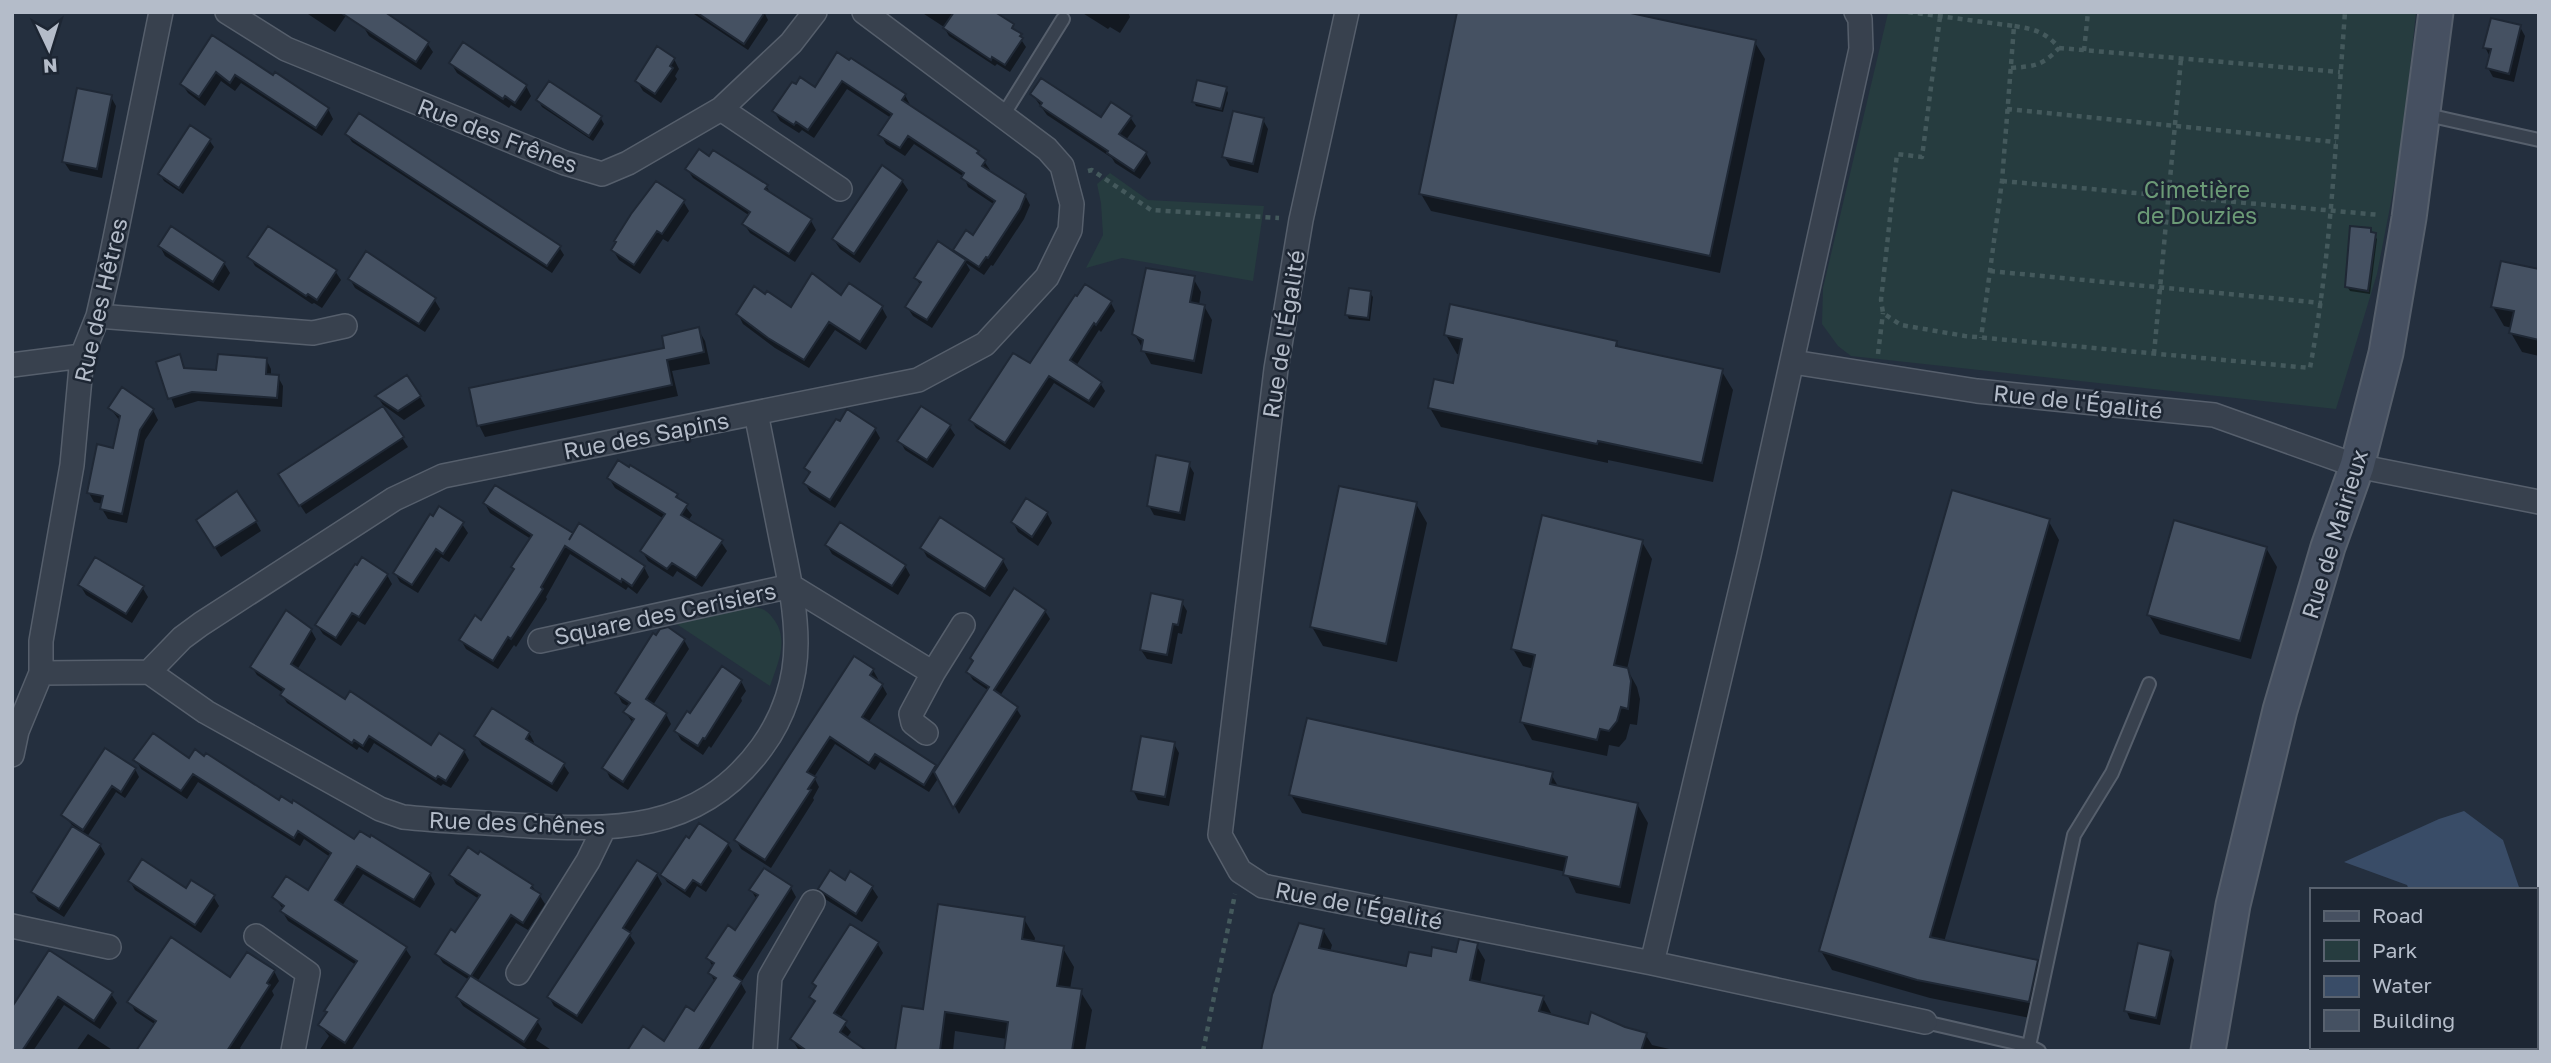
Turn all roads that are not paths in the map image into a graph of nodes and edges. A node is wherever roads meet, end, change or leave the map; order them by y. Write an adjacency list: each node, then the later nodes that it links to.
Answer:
1 (161, 12): 14 (street, Rue des Hêtres)
2 (227, 12): 9 (street, Rue des Frênes)
3 (815, 12): 9 (street, Rue des Frênes)
4 (864, 12): 10 (street)
5 (1348, 12): 37 (street, Rue de l'Égalité)
6 (1856, 12): 17 (street)
7 (2436, 12): 11 (street, Rue de Mairieux)
8 (1063, 19): 10 (lane)
9 (721, 109): 13 (street)
10 (1004, 114): 19 (street, Rue des Sapins)
11 (2423, 114): 12 (lane); 20 (street, Rue de Mairieux)
12 (2539, 140)
13 (840, 189)
14 (98, 316): 15 (street); 16 (street, Rue des Hêtres)
15 (345, 326)
16 (82, 356): 18 (street); 26 (street, Rue des Hêtres)
17 (1793, 362): 20 (street, Rue de l'Égalité); 37 (street)
18 (12, 365)
19 (756, 413): 22 (street, Rue des Chênes); 25 (street, Rue des Sapins)
20 (2357, 466): 21 (street, Rue de l'Égalité); 43 (street, Rue de Mairieux)
21 (2539, 502)
22 (791, 586): 24 (street, Square des Cerisiers); 27 (street); 32 (street, Rue des Chênes)
23 (963, 625): 27 (street)
24 (540, 641)
25 (149, 672): 26 (street); 32 (street, Rue des Chênes)
26 (41, 673): 29 (street)
27 (933, 673): 30 (street)
28 (2149, 684): 40 (lane)
29 (14, 731): 31 (street)
30 (926, 733)
31 (12, 755)
32 (604, 828): 38 (street)
33 (813, 902): 42 (street)
34 (12, 926): 36 (street)
35 (256, 936): 41 (street)
36 (109, 947)
37 (1652, 963): 39 (street, Rue de l'Égalité)
38 (518, 973)
39 (1925, 1022): 40 (lane)
40 (2034, 1048)
41 (293, 1051)
42 (765, 1051)
43 (2208, 1051)

